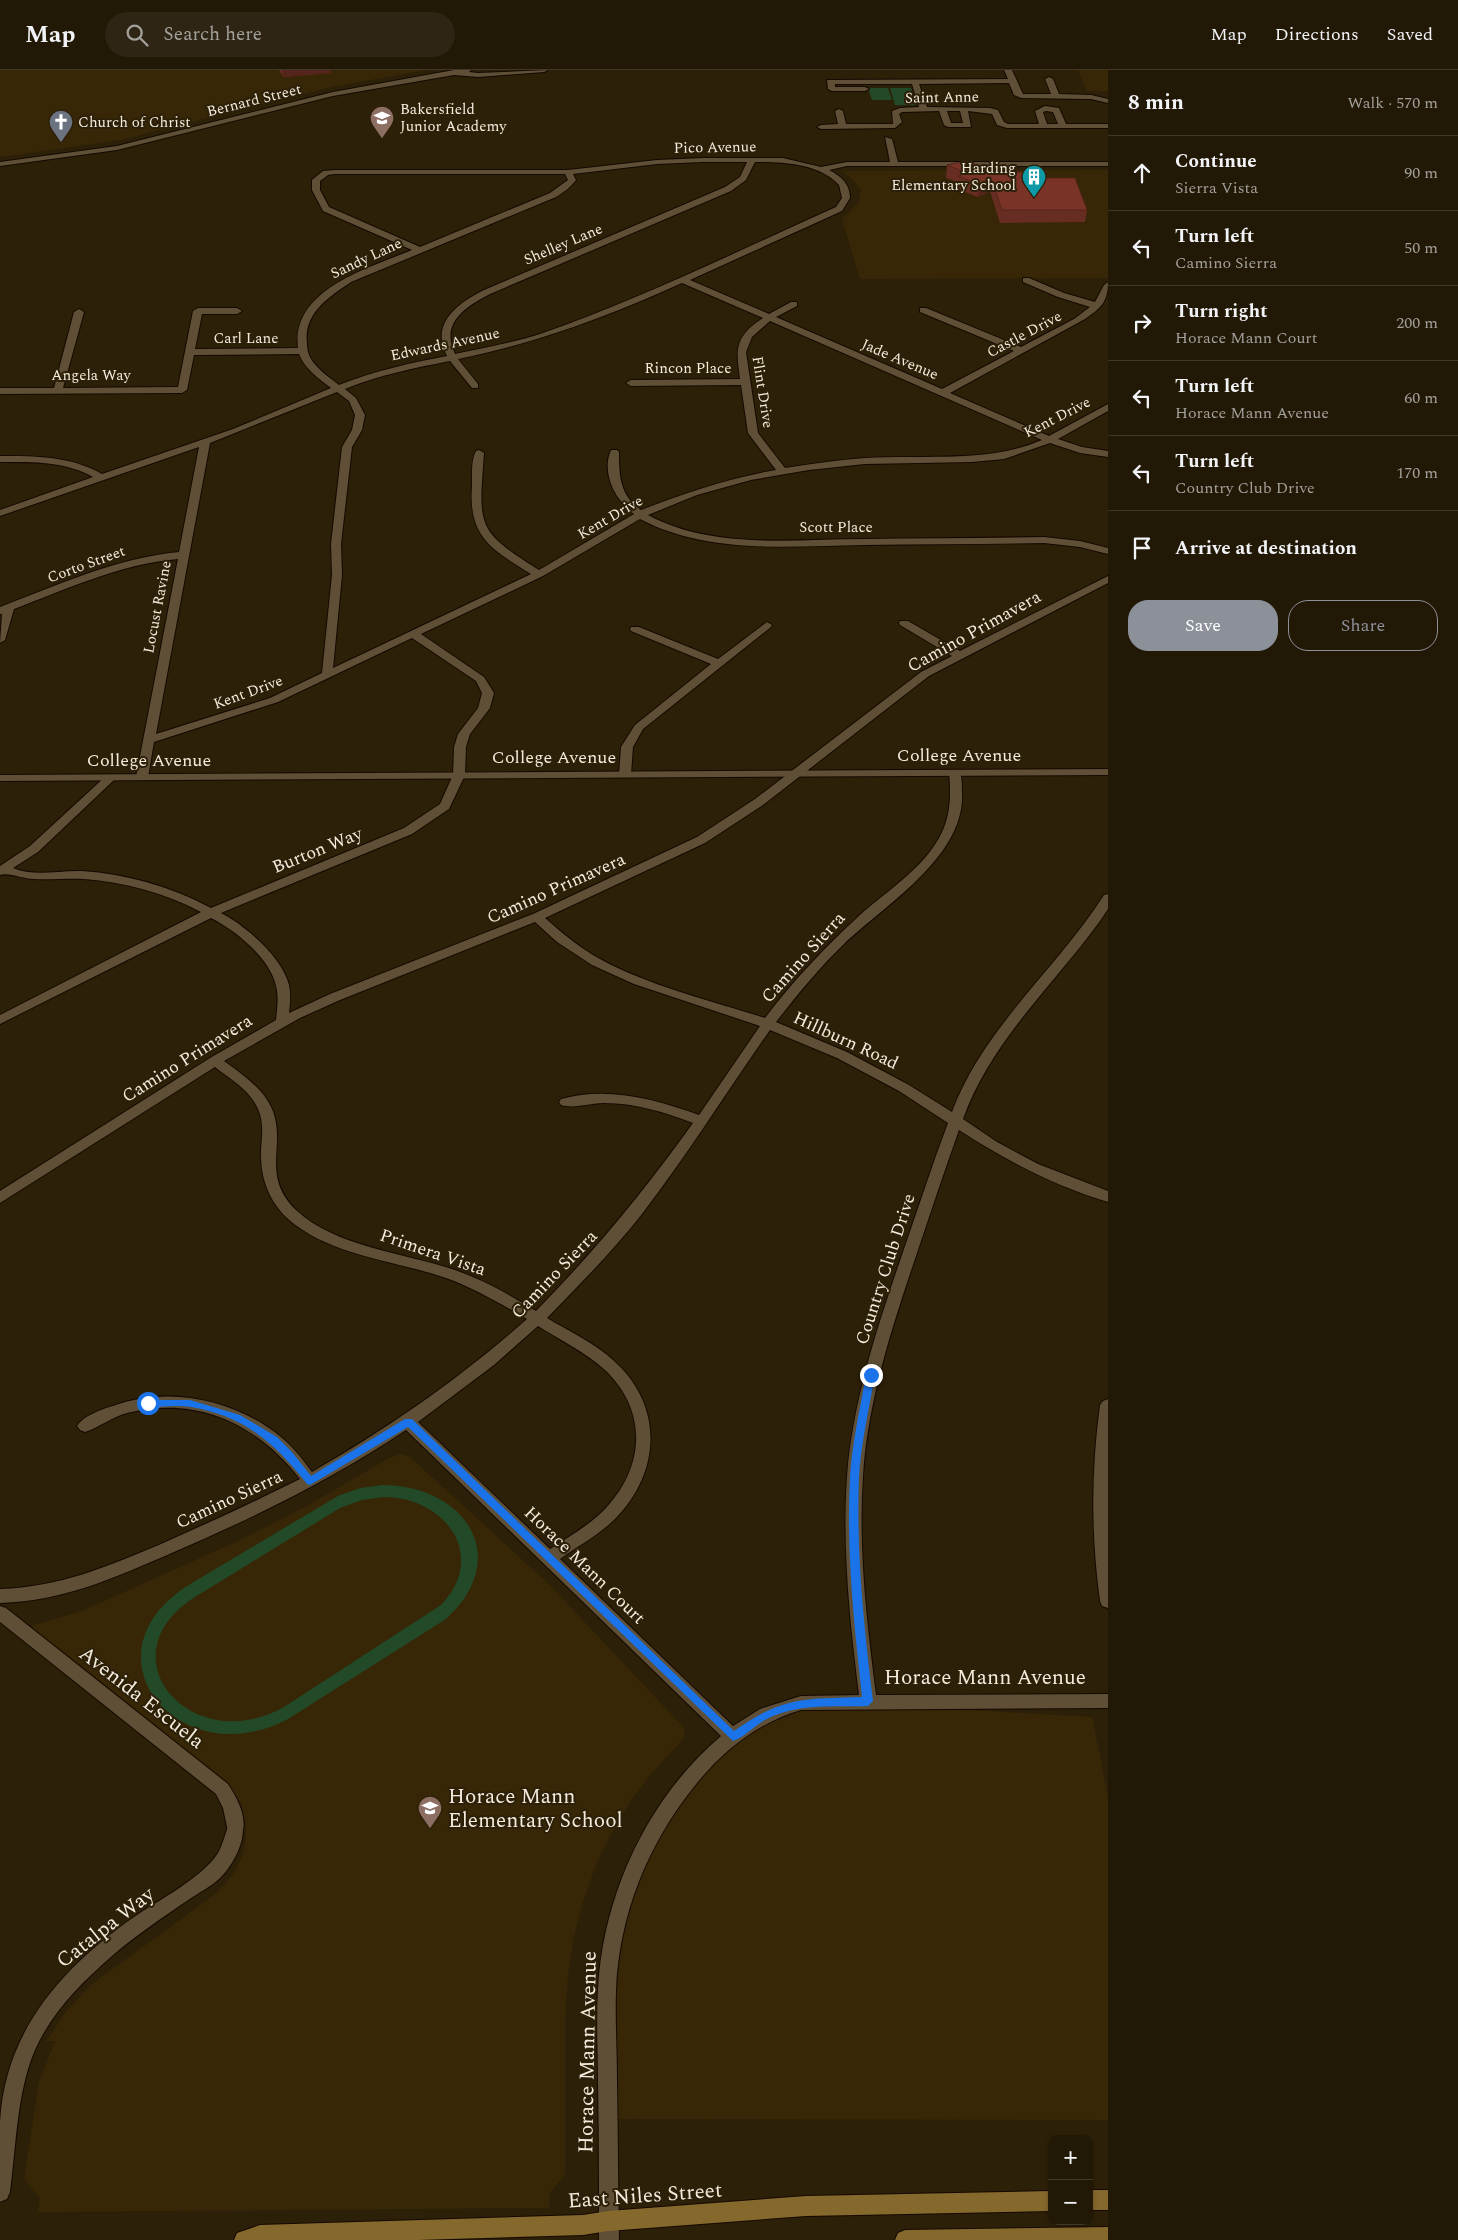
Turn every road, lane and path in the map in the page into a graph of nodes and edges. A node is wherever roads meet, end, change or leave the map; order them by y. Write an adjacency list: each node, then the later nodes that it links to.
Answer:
1 (467, 70): 5 (street, Bernard Street)
2 (544, 70): 5 (street, Bernard Street)
3 (1008, 70): 7 (street)
4 (869, 71): 8 (street)
5 (453, 72): 25 (street, Bernard Street)
6 (1049, 79): 11 (street)
7 (1012, 81): 9 (street); 11 (street)
8 (871, 82): 9 (street); 10 (street)
9 (915, 82): 14 (street)
10 (865, 89)
11 (1056, 97): 12 (street)
12 (1106, 103)
13 (963, 109): 15 (street, Saint Anne); 15 (street); 19 (street, Saint Anne)
14 (924, 110): 15 (street, Saint Anne); 18 (street, Saint Anne)
15 (943, 110)
16 (839, 111): 18 (street)
17 (821, 126): 18 (street)
18 (842, 126)
19 (1044, 126): 20 (street, Saint Anne); 20 (street)
20 (1063, 126): 21 (street, Saint Anne)
21 (1108, 126)
22 (888, 139): 24 (street)
23 (752, 160): 27 (street, Pico Avenue); 28 (street, Pico Avenue); 42 (street, Shelley Lane)
24 (894, 161): 26 (street, Pico Avenue); 27 (street, Pico Avenue)
25 (0, 164)
26 (1108, 164)
27 (821, 169): 30 (street, Edwards Avenue)
28 (568, 172): 29 (street, Sandy Lane); 29 (street, Pico Avenue)
29 (419, 250): 39 (street, Sandy Lane)
30 (683, 280): 38 (street, Jade Avenue); 42 (street, Edwards Avenue)
31 (1026, 280): 34 (street)
32 (1108, 285): 34 (street, Castle Drive)
33 (794, 304): 38 (street, Flint Drive)
34 (1097, 306): 40 (street, Castle Drive)
35 (923, 310): 40 (street)
36 (238, 311): 41 (street)
37 (79, 312): 47 (street)
38 (769, 318): 43 (street, Flint Drive); 49 (street, Jade Avenue)
39 (302, 351): 41 (street, Carl Lane); 46 (street)
40 (1022, 351): 49 (street, Castle Drive)
41 (190, 352): 47 (street, Angela Way)
42 (453, 358): 45 (street, Shelley Lane); 46 (street, Edwards Avenue)
43 (746, 382): 44 (street, Rincon Place); 57 (street, Flint Drive)
44 (631, 383)
45 (475, 386)
46 (339, 388): 52 (street, Edwards Avenue); 73 (street)
47 (58, 390): 48 (street, Angela Way)
48 (0, 391)
49 (942, 393): 51 (street, Jade Avenue)
50 (1108, 407): 51 (street, Kent Drive)
51 (1050, 440): 55 (street, Jade Avenue); 57 (street, Kent Drive)
52 (205, 442): 58 (street, Edwards Avenue); 62 (street, Locust Ravine)
53 (614, 452): 60 (street, Scott Place)
54 (479, 453): 63 (street)
55 (1108, 454)
56 (0, 459): 58 (street)
57 (782, 471): 60 (street, Kent Drive)
58 (101, 478): 59 (street, Edwards Avenue)
59 (0, 513)
60 (642, 514): 61 (street, Scott Place); 63 (street, Kent Drive)
61 (1108, 552)
62 (184, 555): 65 (street, Corto Street); 74 (street, Locust Ravine)
63 (539, 574): 69 (street, Kent Drive)
64 (1108, 579): 71 (street, Camino Primavera)
65 (4, 609): 70 (street)
66 (904, 623): 71 (street)
67 (767, 625): 72 (street)
68 (635, 629): 72 (street)
69 (413, 634): 73 (street, Kent Drive); 79 (street, Burton Way)
70 (0, 640)
71 (960, 656): 77 (street, Camino Primavera)
72 (718, 663): 78 (street)
73 (327, 675): 74 (street, Kent Drive)
74 (149, 740): 80 (street, Locust Ravine)
75 (956, 772): 76 (street, College Avenue); 77 (street, College Avenue); 89 (street, Camino Sierra)
76 (1108, 772)
77 (796, 773): 78 (street, College Avenue); 86 (street, Camino Primavera)
78 (625, 774): 79 (street, College Avenue)
79 (459, 775): 80 (street, College Avenue); 85 (street, Burton Way)
80 (142, 777): 82 (street, College Avenue)
81 (0, 778): 82 (street, College Avenue)
82 (110, 778): 83 (street)
83 (2, 870): 85 (street)
84 (1108, 898): 93 (street, Country Club Drive)
85 (212, 912): 87 (street, Burton Way); 88 (street)
86 (537, 916): 88 (street, Camino Primavera); 89 (street, Hillburn Road)
87 (0, 1020)
88 (282, 1022): 90 (street, Camino Primavera)
89 (768, 1024): 92 (street, Camino Sierra); 93 (street, Hillburn Road)
90 (215, 1060): 94 (street, Camino Primavera); 96 (street, Primera Vista)
91 (566, 1102): 92 (street)
92 (702, 1121): 96 (street, Camino Sierra)
93 (954, 1122): 95 (street, Hillburn Road); 105 (street, Country Club Drive)
94 (0, 1198)
95 (1108, 1198)
96 (538, 1319): 98 (street, Camino Sierra); 101 (street, Primera Vista)
97 (1108, 1405): 103 (street)
98 (408, 1422): 100 (street, Camino Sierra); 101 (street, Horace Mann Court)
99 (85, 1426): 100 (street)
100 (310, 1481): 102 (street, Camino Sierra)
101 (549, 1558): 107 (street, Horace Mann Court)
102 (0, 1596)
103 (1108, 1601)
104 (0, 1613): 108 (street, Avenida Escuela)
105 (868, 1701): 106 (street, Horace Mann Avenue); 107 (street, Horace Mann Avenue)
106 (1108, 1701)
107 (733, 1737): 113 (street, Horace Mann Avenue)
108 (235, 1830): 109 (street, Catalpa Way)
109 (0, 2192)
110 (1093, 2200): 111 (main road)
111 (1108, 2200)
112 (1048, 2201): 113 (main road, East Niles Street)
113 (608, 2230): 115 (main road, East Niles Street)
114 (1108, 2237): 116 (main road)
115 (244, 2240)
116 (905, 2240)

